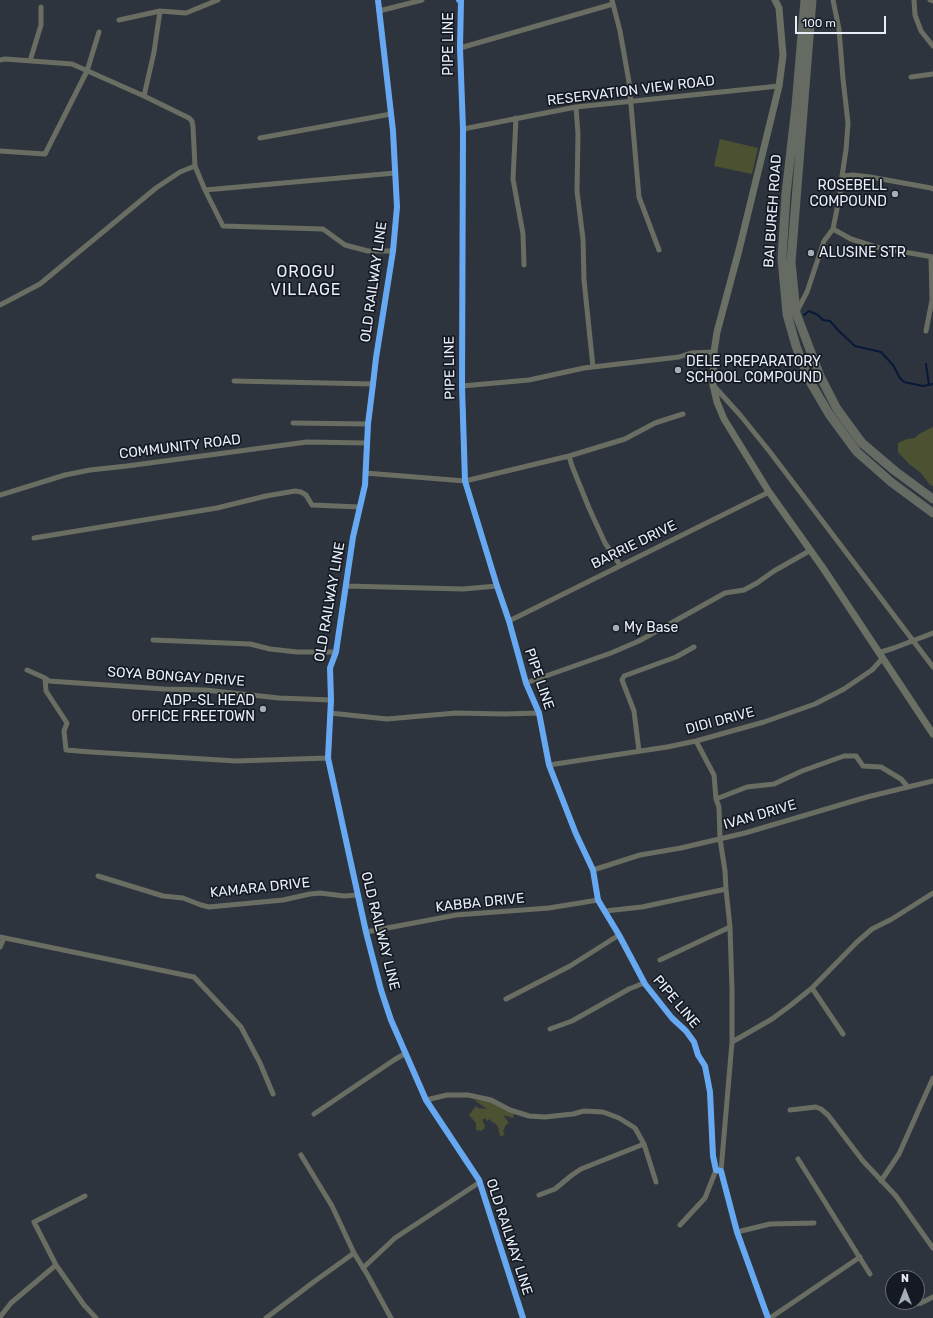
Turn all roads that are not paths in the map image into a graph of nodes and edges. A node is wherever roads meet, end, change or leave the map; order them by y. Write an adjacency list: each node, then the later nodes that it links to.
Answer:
1 (218, 0): 12 (street)
2 (378, 0): 13 (street, OLD RAILWAY LINE)
3 (422, 0): 13 (street)
4 (459, 0): 17 (street, PIPE LINE)
5 (775, 0): 23 (street)
6 (805, 0): 62 (highway, BAI BUREH ROAD)
7 (812, 0): 43 (highway, BAI BUREH ROAD)
8 (833, 0): 34 (street)
9 (914, 0): 16 (street)
10 (612, 2): 17 (street); 25 (street)
11 (41, 7): 19 (street)
12 (160, 11): 14 (street); 24 (street)
13 (380, 11): 27 (street, OLD RAILWAY LINE)
14 (119, 20)
15 (99, 32): 20 (street)
16 (933, 46)
17 (460, 48): 29 (street, PIPE LINE)
18 (0, 60): 19 (street)
19 (30, 61): 20 (street)
20 (87, 70): 24 (street); 31 (street)
21 (933, 74): 22 (street)
22 (911, 77)
23 (779, 86): 25 (street, RESERVATION VIEW ROAD); 45 (street)
24 (144, 96): 32 (street)
25 (630, 101): 26 (street, RESERVATION VIEW ROAD); 38 (street)
26 (576, 107): 28 (street, RESERVATION VIEW ROAD); 46 (street)
27 (391, 114): 30 (street); 33 (street, OLD RAILWAY LINE)
28 (516, 118): 29 (street, RESERVATION VIEW ROAD); 41 (street)
29 (463, 129): 50 (street, PIPE LINE)
30 (260, 138)
31 (0, 151)
32 (195, 166): 36 (street); 42 (street)
33 (395, 173): 36 (street); 39 (street, OLD RAILWAY LINE)
34 (842, 176): 35 (street); 37 (street)
35 (933, 189)
36 (205, 190): 39 (street)
37 (833, 229): 40 (street); 43 (street)
38 (658, 250)
39 (393, 251): 48 (street, OLD RAILWAY LINE)
40 (932, 257): 44 (street)
41 (524, 265)
42 (0, 305)
43 (796, 313): 60 (highway, BAI BUREH ROAD)
44 (926, 331)
45 (714, 352): 46 (street); 49 (street)
46 (593, 367): 50 (street)
47 (234, 380): 48 (street)
48 (373, 384): 53 (street, OLD RAILWAY LINE)
49 (713, 385): 58 (street); 71 (street)
50 (462, 386): 57 (street, PIPE LINE)
51 (683, 414): 55 (street)
52 (293, 423): 53 (street)
53 (368, 424): 54 (street, OLD RAILWAY LINE)
54 (366, 442): 56 (street, OLD RAILWAY LINE); 59 (street, COMMUNITY ROAD)
55 (569, 456): 57 (street); 65 (street)
56 (365, 473): 57 (street); 61 (street, OLD RAILWAY LINE)
57 (465, 481): 67 (street, PIPE LINE)
58 (769, 492): 64 (street); 65 (street, BARRIE DRIVE)
59 (0, 495)
60 (933, 499)
61 (360, 507): 63 (street); 66 (street, OLD RAILWAY LINE)
62 (933, 512)
63 (34, 538)
64 (810, 550): 74 (street); 78 (street)
65 (620, 565): 68 (street, BARRIE DRIVE)
66 (346, 586): 67 (street); 73 (street, OLD RAILWAY LINE)
67 (496, 586): 68 (street, PIPE LINE)
68 (509, 621): 78 (street, PIPE LINE)
69 (933, 633): 71 (street)
70 (152, 640): 73 (street)
71 (913, 641): 74 (street); 75 (street)
72 (694, 647): 84 (street)
73 (336, 652): 79 (street, OLD RAILWAY LINE)
74 (880, 656): 82 (street); 83 (street, DIDI DRIVE)
75 (933, 667)
76 (28, 670): 77 (street, SOYA BONGAY DRIVE)
77 (45, 678): 79 (street, SOYA BONGAY DRIVE); 85 (street)
78 (526, 683): 80 (street, PIPE LINE)
79 (331, 700): 81 (street, OLD RAILWAY LINE)
80 (539, 712): 81 (street); 86 (street, PIPE LINE)
81 (330, 713): 85 (street, OLD RAILWAY LINE)
82 (933, 734)
83 (696, 741): 84 (street, DIDI DRIVE); 89 (street)
84 (639, 751): 86 (street, DIDI DRIVE)
85 (328, 758): 95 (street, OLD RAILWAY LINE)
86 (548, 765): 91 (street, PIPE LINE)
87 (933, 781): 88 (street, IVAN DRIVE)
88 (908, 787): 89 (street); 90 (street, IVAN DRIVE)
89 (716, 800): 90 (street)
90 (720, 839): 91 (street, IVAN DRIVE); 93 (street)
91 (593, 870): 96 (street, PIPE LINE)
92 (98, 876): 95 (street, KAMARA DRIVE)
93 (726, 889): 97 (street); 98 (street)
94 (933, 893): 105 (street)
95 (358, 894): 99 (street, OLD RAILWAY LINE)
96 (598, 900): 97 (street, PIPE LINE); 99 (street, KABBA DRIVE)
97 (604, 911): 100 (street, PIPE LINE)
98 (730, 927): 103 (street); 109 (street)
99 (366, 932): 110 (street, OLD RAILWAY LINE)
100 (619, 935): 104 (street, PIPE LINE); 106 (street)
101 (2, 937): 102 (street); 112 (street)
102 (0, 947)
103 (660, 960)
104 (644, 983): 107 (street); 119 (street, PIPE LINE)
105 (812, 988): 108 (street); 109 (street)
106 (506, 999)
107 (550, 1029)
108 (843, 1034)
109 (732, 1042): 119 (street)
110 (406, 1053): 113 (street, OLD RAILWAY LINE); 115 (street)
111 (933, 1078): 120 (street)
112 (274, 1094)
113 (426, 1100): 116 (street); 121 (street, OLD RAILWAY LINE)
114 (790, 1110): 120 (street)
115 (314, 1114)
116 (644, 1144): 122 (street); 123 (street)
117 (301, 1155): 129 (street)
118 (798, 1159): 130 (street)
119 (718, 1171): 126 (street); 127 (street, PIPE LINE)
120 (881, 1181): 128 (street)
121 (480, 1182): 132 (street); 138 (street, OLD RAILWAY LINE)
122 (656, 1182)
123 (539, 1195)
124 (85, 1196): 131 (street)
125 (814, 1223): 127 (street)
126 (680, 1225)
127 (737, 1232): 139 (street, PIPE LINE)
128 (933, 1248)
129 (354, 1254): 132 (street); 136 (street)
130 (860, 1257): 133 (street); 139 (street)
131 (56, 1265): 134 (street); 135 (street)
132 (363, 1268): 137 (street)
133 (870, 1274)
134 (0, 1317)
135 (96, 1318)
136 (266, 1318)
137 (391, 1318)
138 (523, 1318)
139 (769, 1318)

